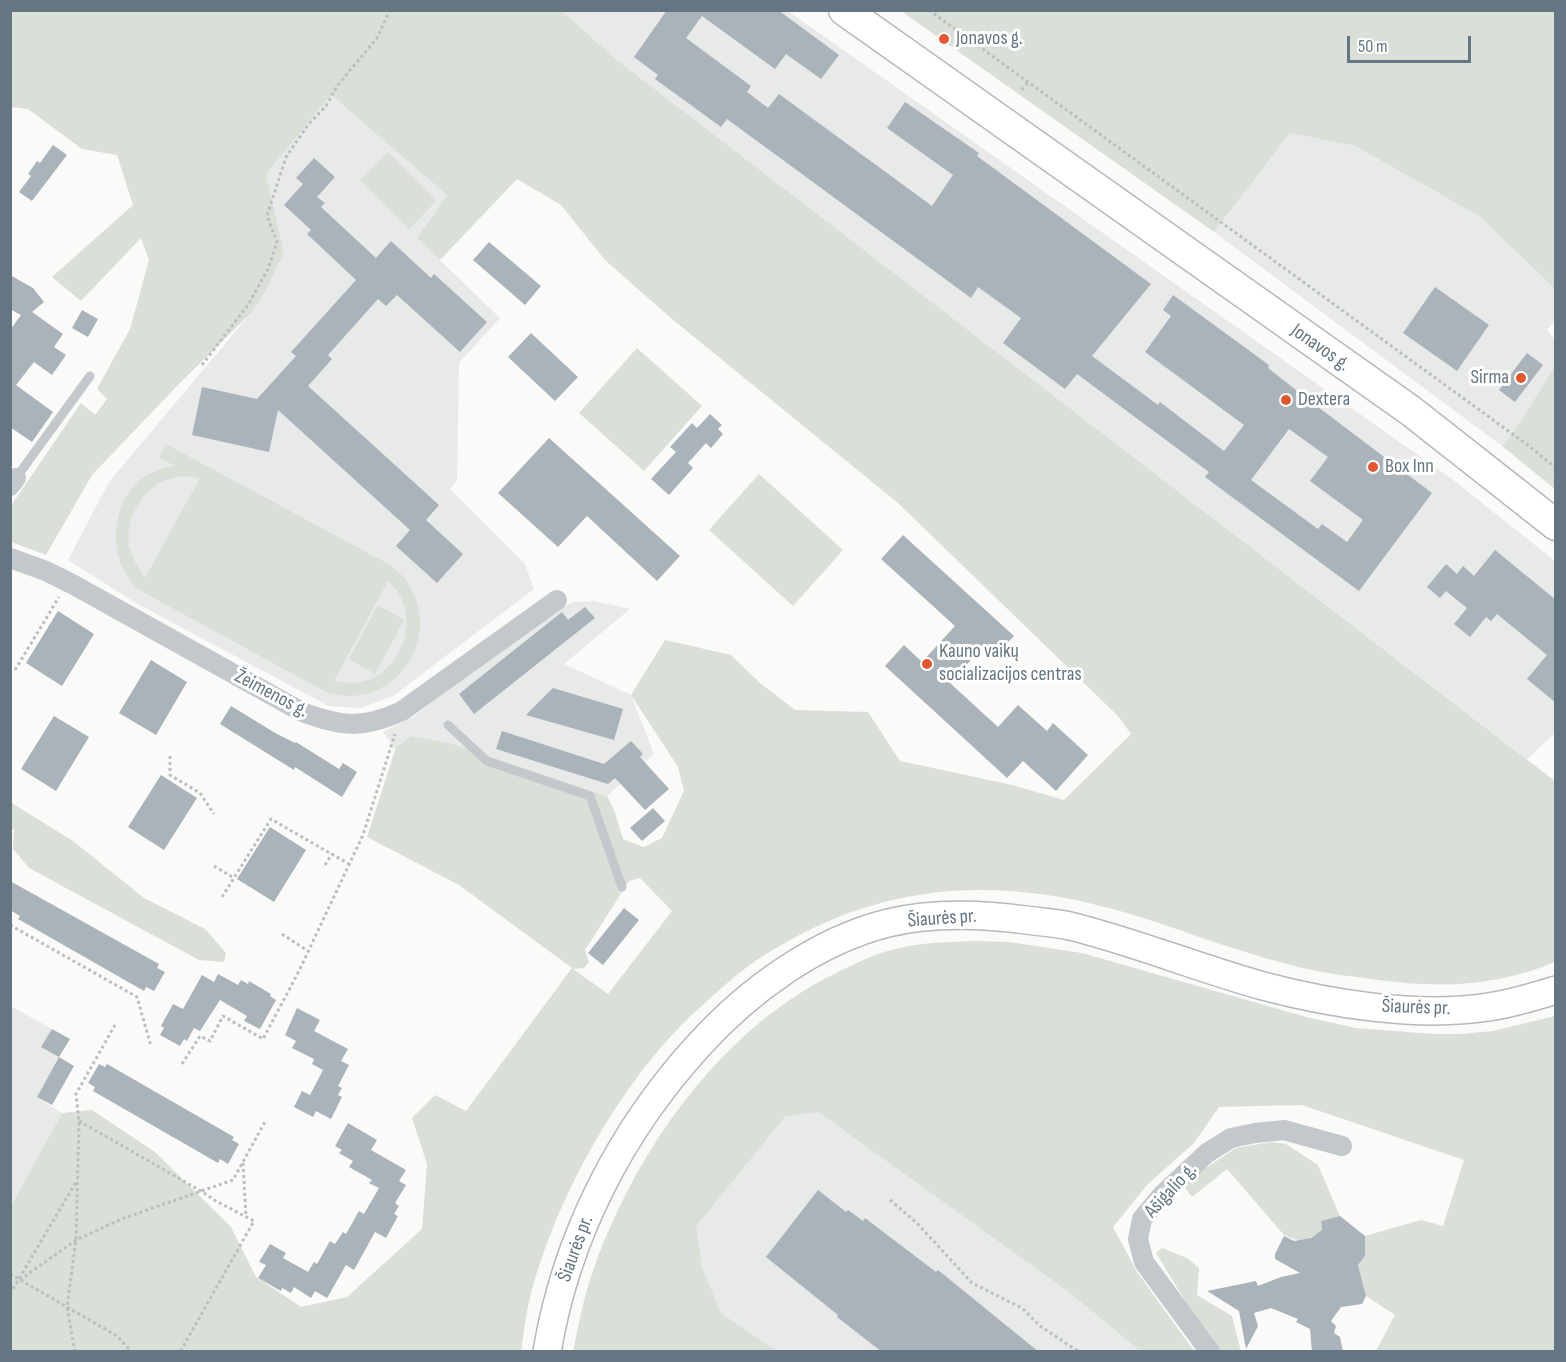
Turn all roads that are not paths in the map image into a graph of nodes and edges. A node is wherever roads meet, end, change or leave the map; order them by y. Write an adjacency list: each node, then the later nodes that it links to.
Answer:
1 (844, 10): 4 (main road, Jonavos g.)
2 (90, 376): 3 (lane)
3 (13, 482)
4 (1556, 525)
5 (10, 558): 6 (street, Žeimenos g.)
6 (557, 600)
7 (448, 725): 8 (lane)
8 (622, 887)
9 (1556, 990): 11 (main road, Šiaurės pr.)
10 (1342, 1146): 12 (street, Ašigalio g.)
11 (548, 1352)
12 (1210, 1352)

